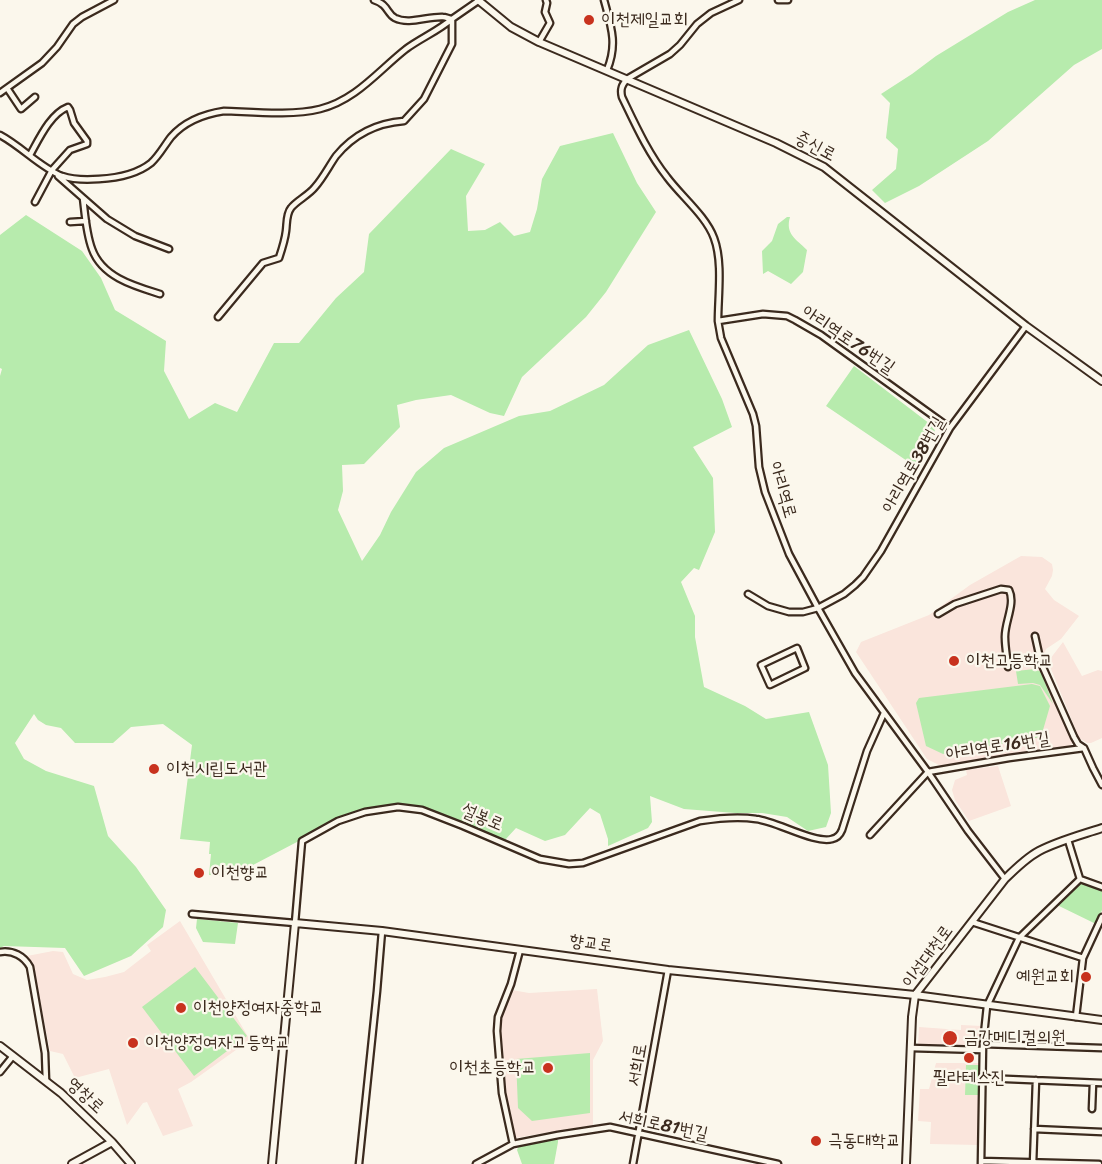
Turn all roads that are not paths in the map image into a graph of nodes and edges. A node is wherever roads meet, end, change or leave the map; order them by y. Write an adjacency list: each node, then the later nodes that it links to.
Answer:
1 (114, 0): 13 (street)
2 (374, 0): 9 (street)
3 (478, 0): 9 (street); 10 (street, 증신로)
4 (546, 0): 10 (street)
5 (604, 0): 11 (street)
6 (739, 0): 12 (street)
7 (778, 0): 8 (street)
8 (788, 0)
9 (452, 20): 19 (street); 26 (street)
10 (539, 42): 11 (street, 증신로)
11 (608, 70): 12 (street, 증신로)
12 (627, 79): 27 (street, 아리역로); 28 (street, 증신로)
13 (7, 88): 14 (street); 15 (street)
14 (0, 93)
15 (34, 97)
16 (0, 135): 17 (street)
17 (30, 155): 18 (street); 18 (street)
18 (52, 170): 19 (street); 20 (street); 21 (street)
19 (81, 180): 20 (street)
20 (81, 196): 22 (street); 24 (street)
21 (35, 202)
22 (86, 220): 23 (street); 25 (street)
23 (69, 222)
24 (169, 249)
25 (160, 294)
26 (218, 317)
27 (718, 321): 30 (street, 아리역로76번길); 32 (street, 아리역로)
28 (1026, 326): 29 (street, 증신로); 30 (street, 아리역로38번길)
29 (1102, 381)
30 (950, 428): 32 (street, 아리역로38번길)
31 (748, 594): 32 (street)
32 (818, 608): 37 (street, 아리역로)
33 (938, 614): 36 (street)
34 (1035, 636): 38 (street)
35 (761, 665): 35 (street)
36 (1008, 667)
37 (884, 713): 39 (street, 아리역로); 50 (street, 설봉로)
38 (1084, 748): 39 (street, 아리역로16번길); 40 (street)
39 (928, 772): 42 (street, 아리역로16번길); 44 (street, 아리역로)
40 (1102, 785)
41 (1102, 828): 43 (street, 이섭대천로)
42 (870, 834)
43 (1068, 840): 44 (street, 이섭대천로); 45 (street)
44 (1005, 879): 49 (street, 이섭대천로)
45 (1080, 879): 46 (street); 52 (street)
46 (1102, 887)
47 (192, 914): 50 (street, 향교로)
48 (1102, 917): 55 (street)
49 (972, 922): 52 (street, 이섭대천로); 57 (street, 이섭대천로)
50 (295, 923): 51 (street, 향교로); 82 (street, 설봉로)
51 (382, 931): 53 (street, 향교로); 83 (street)
52 (1019, 938): 55 (street, 이섭대천로); 58 (street)
53 (520, 950): 56 (street, 향교로); 77 (street)
54 (0, 952): 69 (street)
55 (1083, 957): 59 (street)
56 (668, 970): 57 (street, 향교로); 75 (street, 서희로)
57 (915, 996): 58 (street, 향교로); 63 (street, 이섭대천로)
58 (987, 1006): 59 (street, 향교로); 62 (street)
59 (1076, 1017): 60 (street, 향교로)
60 (1102, 1020)
61 (0, 1047): 65 (street, 영창로)
62 (982, 1047): 63 (street); 64 (street); 67 (street)
63 (911, 1048): 87 (street, 이섭대천로)
64 (1102, 1048)
65 (13, 1056): 66 (street); 69 (street, 영창로)
66 (0, 1072)
67 (983, 1078): 68 (street); 78 (street)
68 (1036, 1080): 70 (street); 73 (street)
69 (46, 1081): 76 (street, 영창로)
70 (1093, 1083): 71 (street); 72 (street)
71 (1102, 1083)
72 (1092, 1109)
73 (1034, 1129): 74 (street); 79 (street)
74 (1102, 1132)
75 (639, 1134): 77 (street, 서희로81번길); 85 (street, 서희로); 86 (street, 서희로81번길)
76 (112, 1142): 80 (street); 81 (street, 영창로)
77 (513, 1143): 84 (street, 서희로81번길)
78 (981, 1162): 79 (street)
79 (1033, 1163): 88 (street)
80 (72, 1164)
81 (131, 1164)
82 (272, 1164)
83 (359, 1164)
84 (476, 1164)
85 (633, 1164)
86 (778, 1164)
87 (906, 1164)
88 (1099, 1164)

